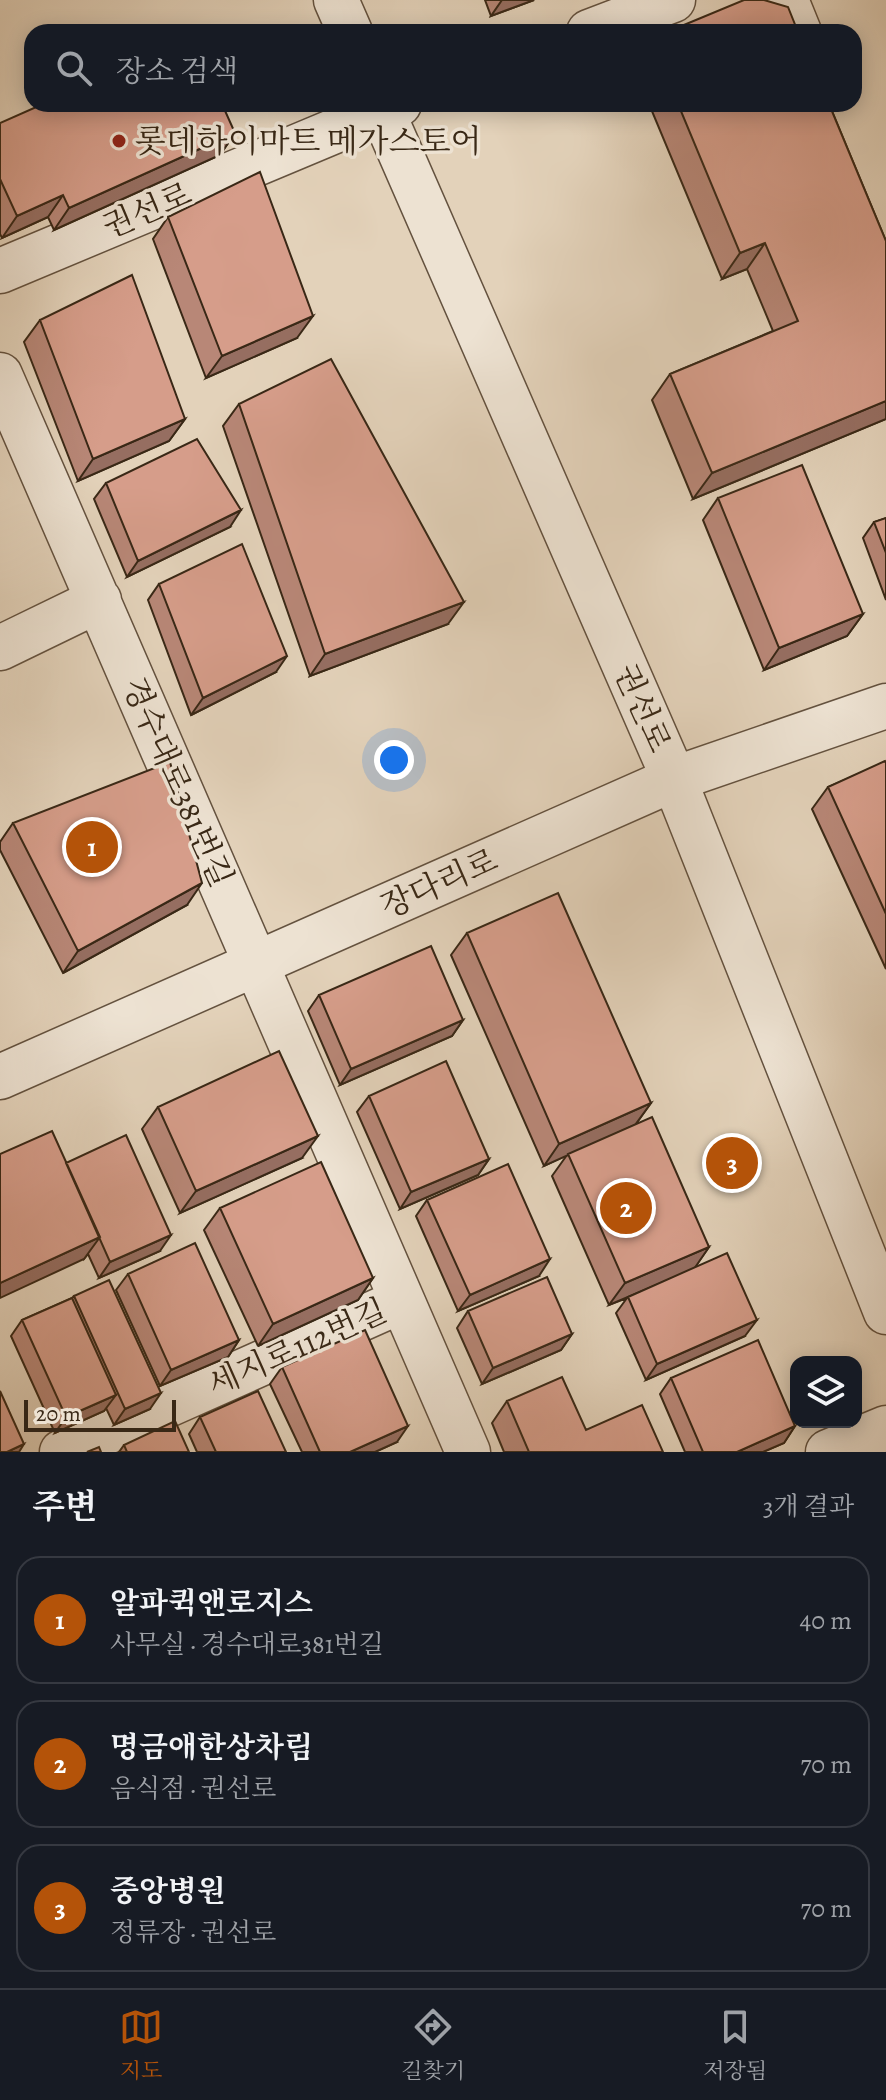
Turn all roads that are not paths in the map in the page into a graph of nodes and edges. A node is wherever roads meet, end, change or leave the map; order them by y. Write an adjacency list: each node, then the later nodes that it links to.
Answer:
1 (336, 0): 4 (street)
2 (673, 0): 5 (street)
3 (786, 0): 6 (street)
4 (346, 24)
5 (610, 24)
6 (796, 24)
7 (373, 112): 9 (street, 권선로)
8 (390, 112): 14 (street, 권선로)
9 (0, 271)
10 (0, 375): 11 (street, 경수대로381번길)
11 (99, 600): 12 (street); 15 (street, 경수대로381번길)
12 (0, 648)
13 (886, 706): 14 (street, 장다리로)
14 (674, 779): 15 (street, 장다리로); 18 (street, 권선로)
15 (258, 963): 16 (street, 장다리로); 17 (street, 세지로112번길)
16 (0, 1077)
17 (401, 1301): 20 (street, 세지로112번길); 21 (street, 세지로112번길)
18 (886, 1312)
19 (886, 1428): 22 (street)
20 (62, 1452)
21 (468, 1452)
22 (828, 1452)

